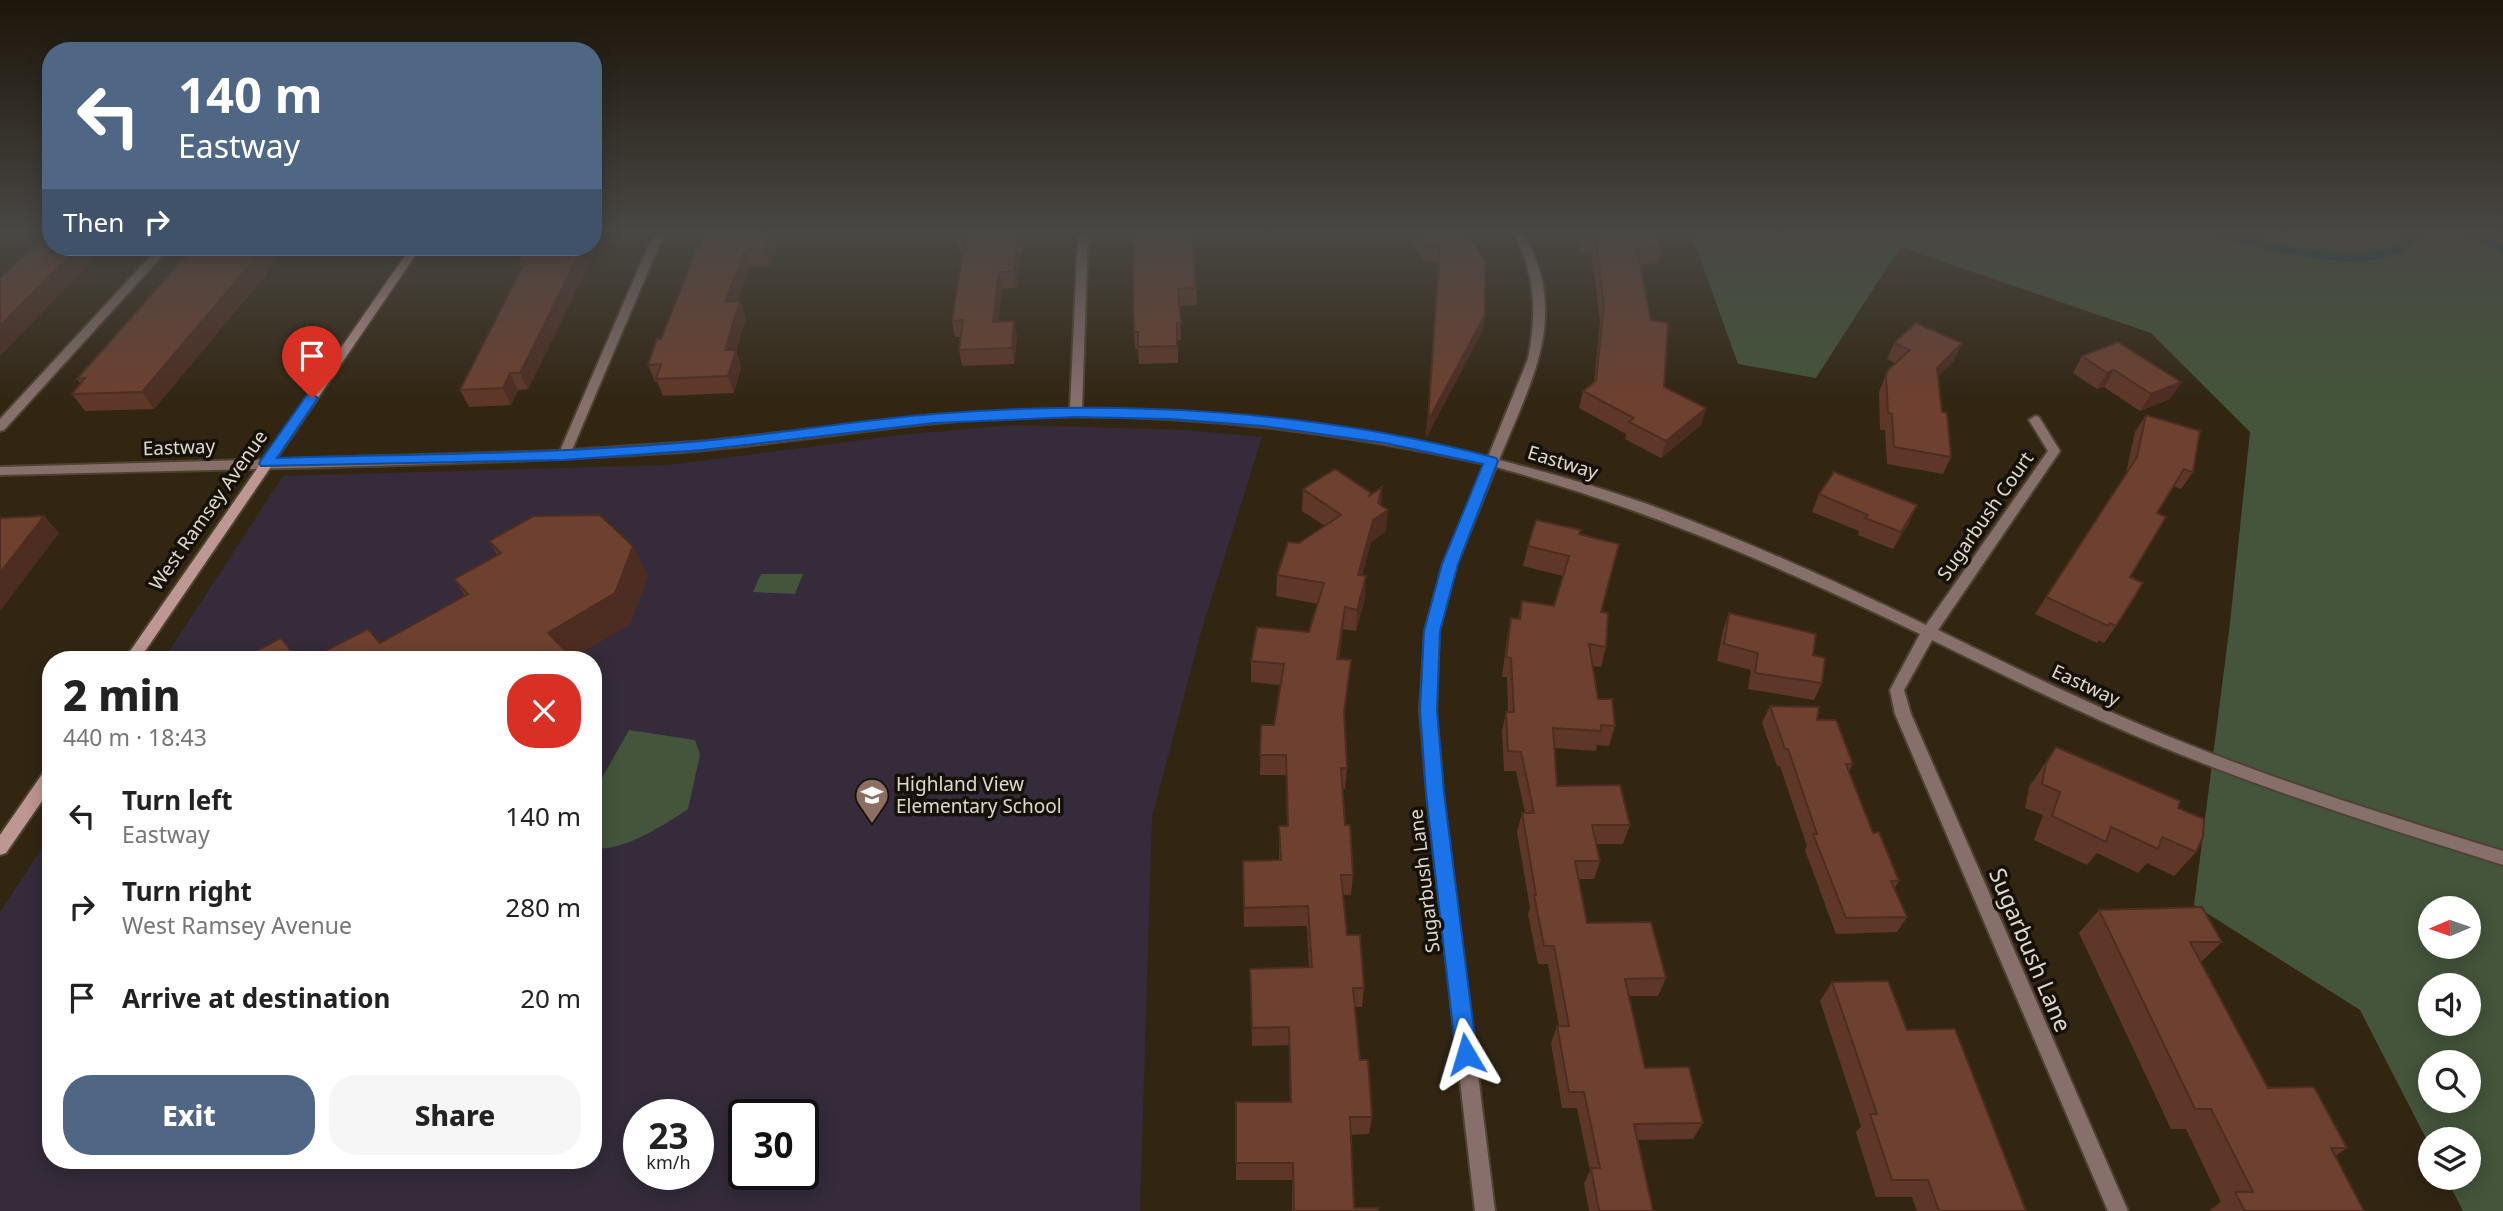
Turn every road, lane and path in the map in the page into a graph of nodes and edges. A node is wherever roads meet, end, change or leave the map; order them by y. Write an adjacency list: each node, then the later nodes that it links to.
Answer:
1 (125, 290): 8 (street)
2 (387, 290): 11 (street, West Ramsey Avenue)
3 (635, 290): 9 (street)
4 (1081, 290): 6 (street)
5 (1540, 290): 10 (street, Sugarbush Lane)
6 (1076, 412): 9 (street, Eastway); 10 (street, Eastway)
7 (2035, 420): 13 (street, Sugarbush Court)
8 (0, 427)
9 (564, 455): 11 (street, Eastway)
10 (1491, 461): 13 (street, Eastway); 18 (street, Sugarbush Lane)
11 (267, 463): 12 (street, Eastway); 14 (street, West Ramsey Avenue)
12 (0, 471)
13 (1928, 632): 17 (street, Eastway); 19 (street, Sugarbush Lane)
14 (137, 651)
15 (42, 788): 16 (street)
16 (0, 848)
17 (2503, 858)
18 (1485, 1211)
19 (2118, 1211)

